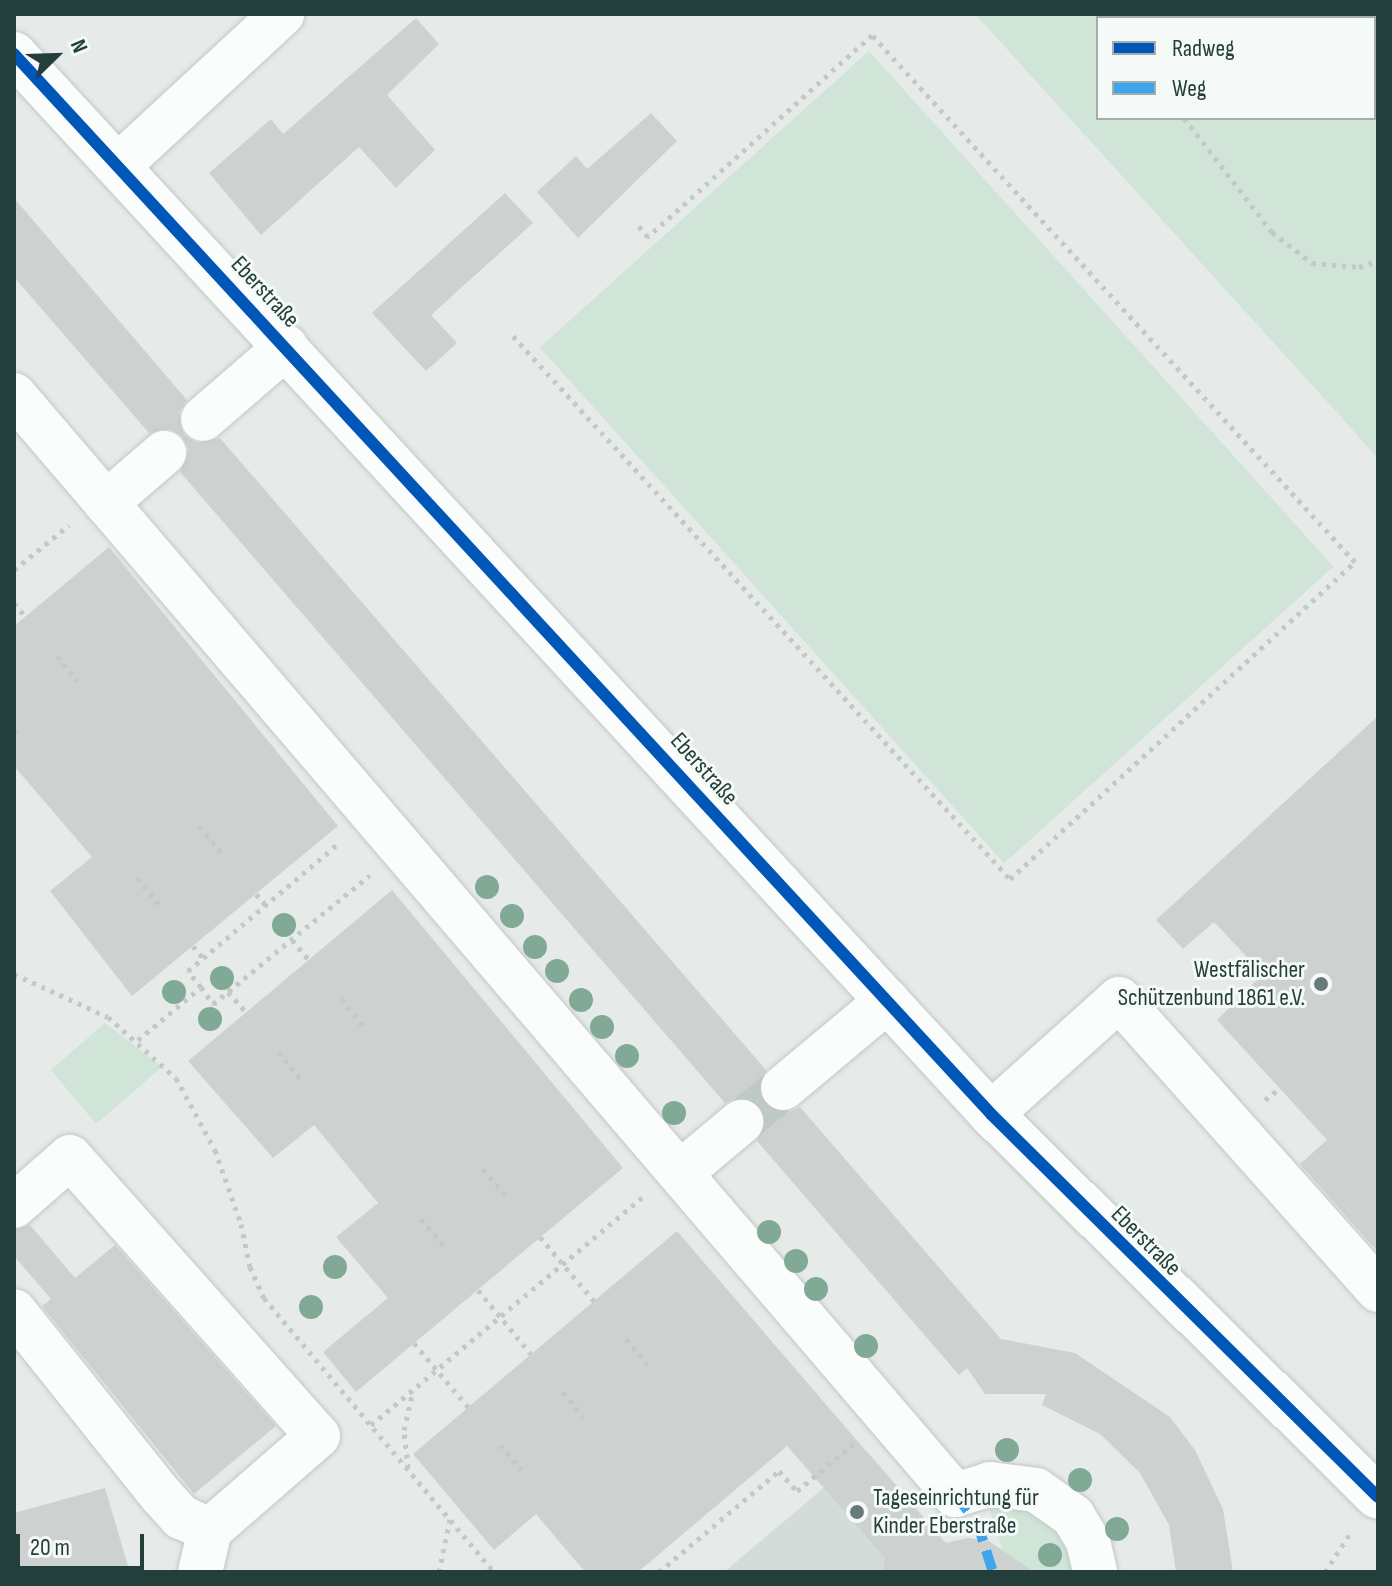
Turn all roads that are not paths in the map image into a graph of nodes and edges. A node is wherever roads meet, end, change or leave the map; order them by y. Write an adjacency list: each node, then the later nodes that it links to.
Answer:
1 (282, 14): 3 (street)
2 (14, 54): 3 (street, Eberstraße)
3 (118, 166): 4 (street, Eberstraße)
4 (286, 347): 6 (street); 9 (street, Eberstraße)
5 (14, 395): 8 (street)
6 (203, 419)
7 (164, 453): 8 (street)
8 (104, 500): 13 (street)
9 (887, 1001): 10 (street); 11 (street, Eberstraße)
10 (783, 1088)
11 (991, 1114): 15 (street); 17 (street, Eberstraße)
12 (741, 1122): 13 (street)
13 (678, 1171): 20 (street)
14 (14, 1206): 18 (street)
15 (1378, 1290)
16 (14, 1311): 18 (street)
17 (1378, 1497)
18 (210, 1530): 19 (street)
19 (200, 1572)
20 (1095, 1572)

